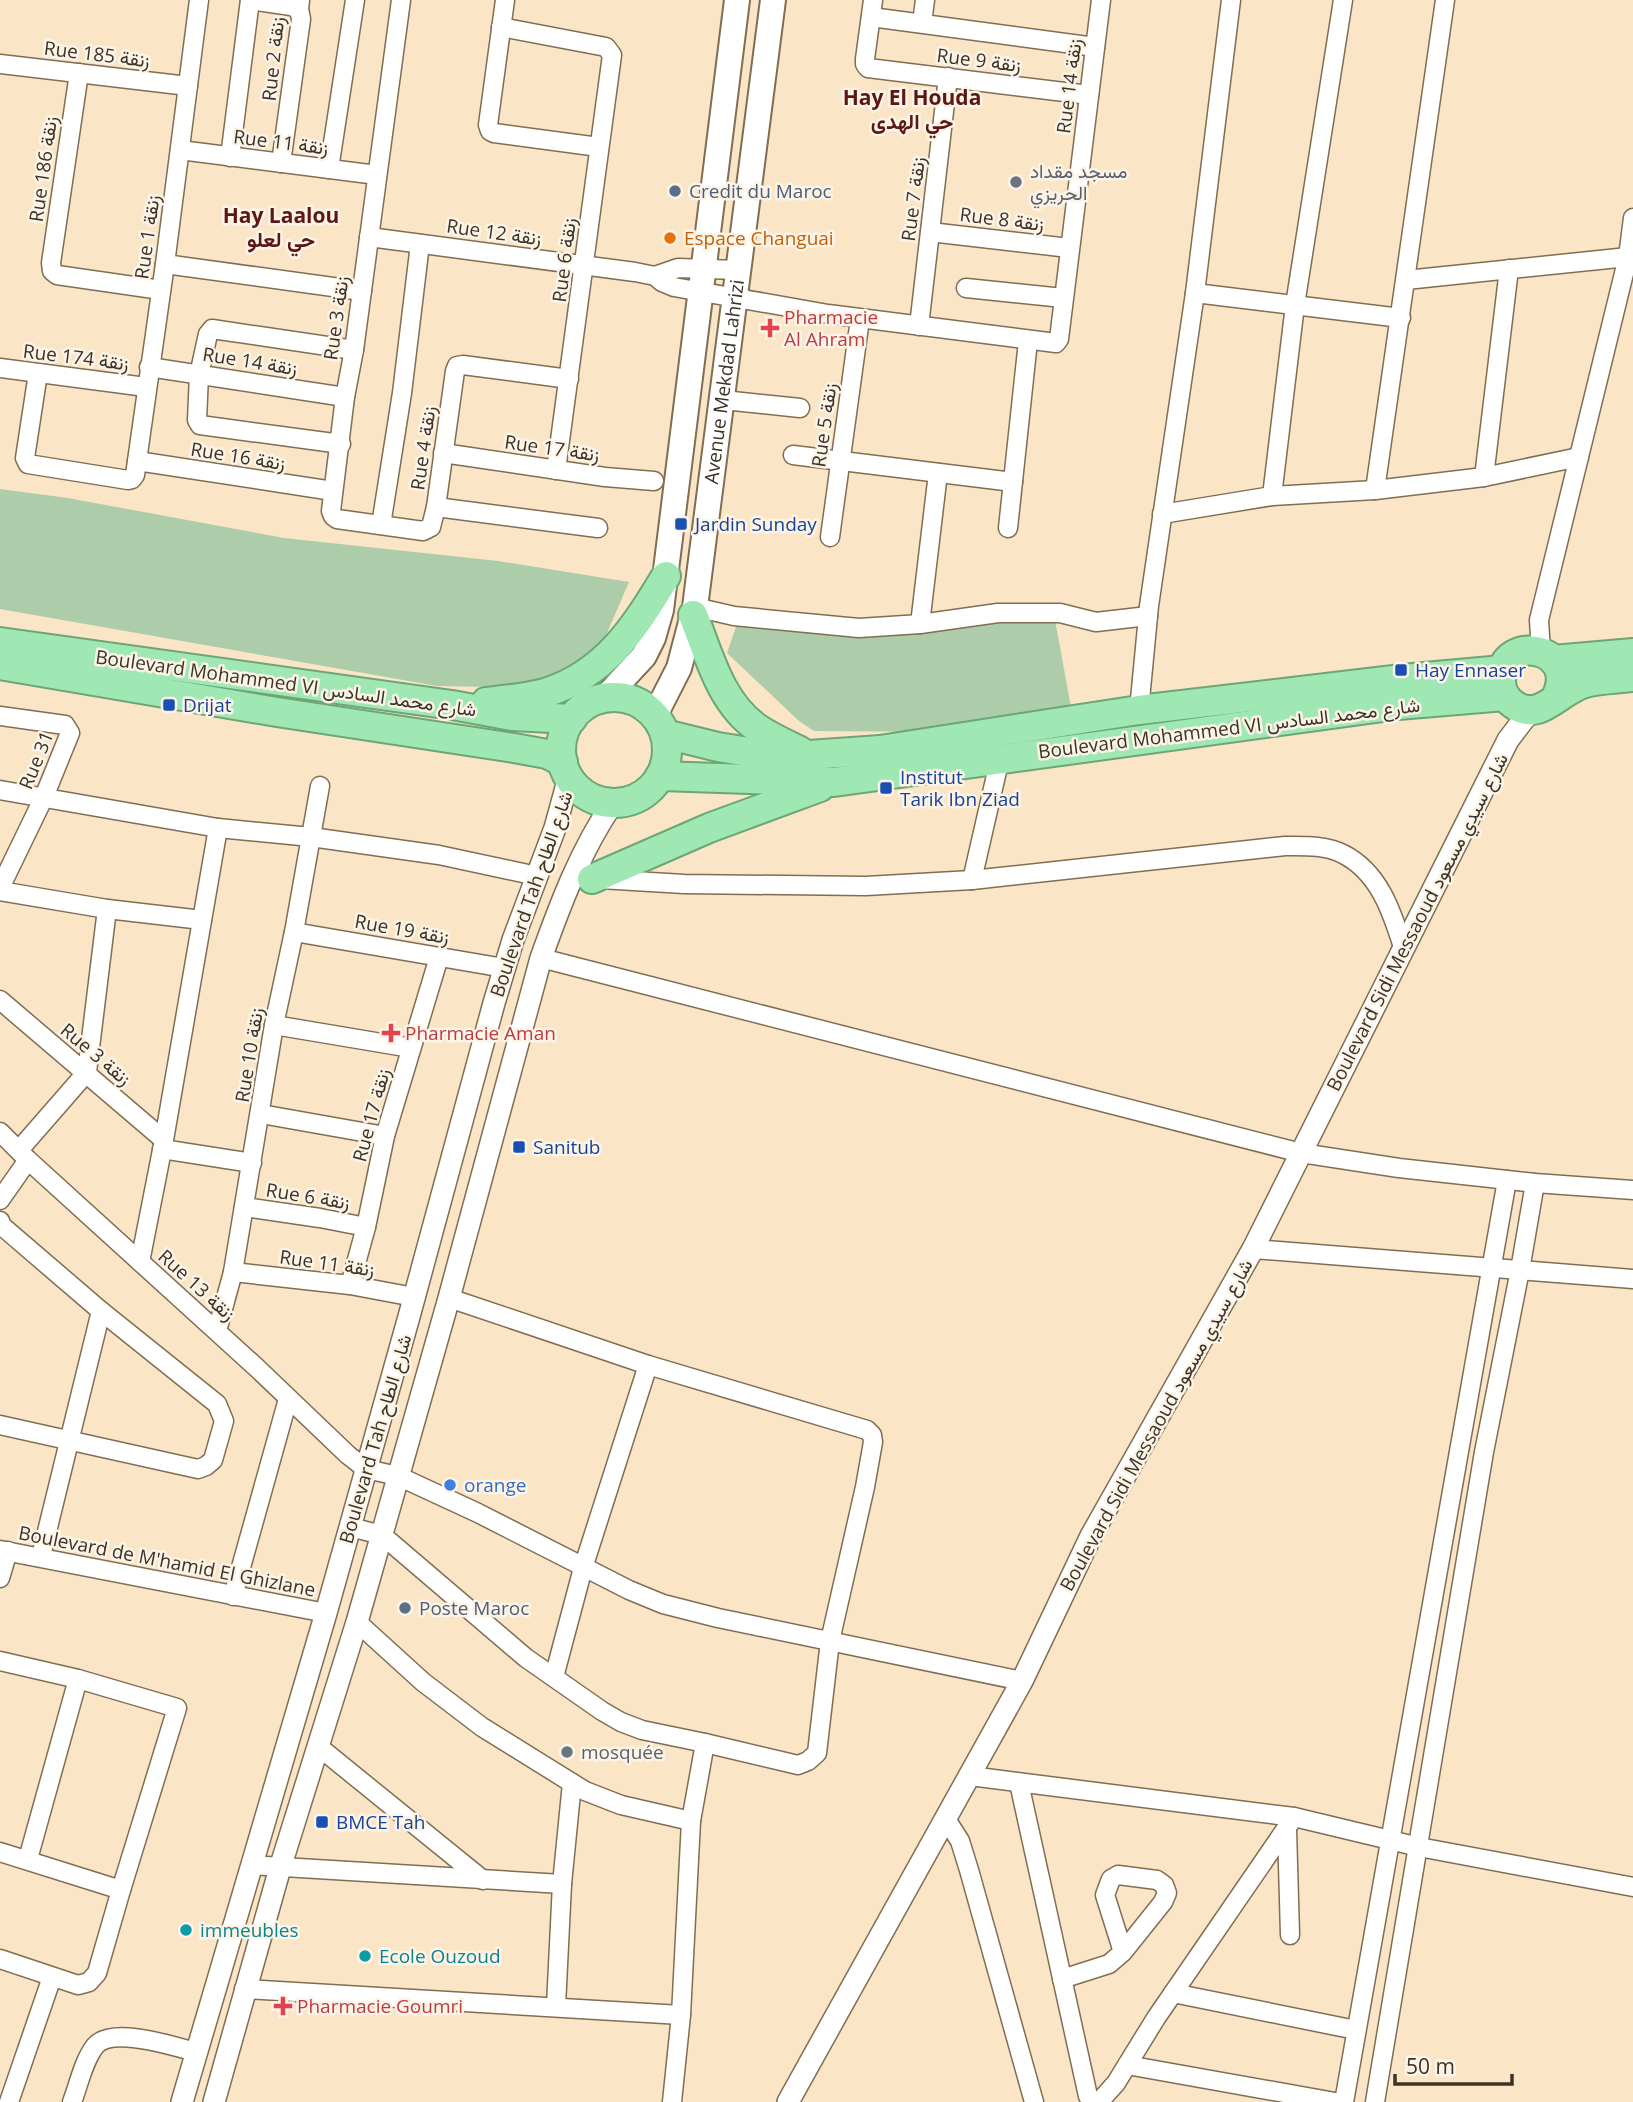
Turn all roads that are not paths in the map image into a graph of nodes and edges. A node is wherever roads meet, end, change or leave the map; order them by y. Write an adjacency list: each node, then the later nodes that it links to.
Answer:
1 (200, 0): 21 (street, Rue 1 زنقة)
2 (250, 0): 13 (street); 25 (street)
3 (355, 0): 27 (street)
4 (401, 0): 28 (street, Rue 3 زنقة)
5 (505, 0): 16 (street)
6 (737, 0): 40 (main road, Avenue Mekdad Lahrizi)
7 (773, 0): 38 (main road, Avenue Mekdad Lahrizi)
8 (925, 0): 15 (street)
9 (1101, 0): 17 (street, Rue 14 زنقة)
10 (1231, 0): 44 (street)
11 (1343, 0): 47 (street)
12 (1445, 0): 39 (street)
13 (300, 5): 26 (street, Rue 2 زنقة)
14 (872, 8): 15 (street); 20 (street, Rue 9 زنقة)
15 (922, 23): 17 (street)
16 (502, 27): 23 (street, Rue 6 زنقة); 23 (street)
17 (1095, 47): 22 (street, Rue 14 زنقة)
18 (0, 64): 19 (street, Rue 185 زنقة)
19 (79, 73): 21 (street, Rue 185 زنقة); 42 (street, Rue 186 زنقة)
20 (948, 77): 22 (street, Rue 9 زنقة); 30 (street, Rue 7 زنقة)
21 (188, 86): 24 (street, Rue 1 زنقة)
22 (1089, 95): 33 (street, Rue 14 زنقة)
23 (599, 147): 36 (street, Rue 6 زنقة)
24 (180, 150): 25 (street, Rue 11 زنقة); 35 (street, Rue 1 زنقة)
25 (230, 157): 26 (street, Rue 11 زنقة)
26 (281, 163): 27 (street, Rue 11 زنقة)
27 (330, 169): 28 (street, Rue 11 زنقة)
28 (377, 175): 31 (street, Rue 3 زنقة)
29 (1633, 218): 34 (street)
30 (930, 232): 33 (street, Rue 8 زنقة); 50 (street, Rue 7 زنقة)
31 (369, 237): 32 (street, Rue 12 زنقة); 43 (street, Rue 3 زنقة)
32 (420, 244): 36 (street, Rue 12 زنقة); 78 (street)
33 (1069, 248): 45 (street, Rue 14 زنقة)
34 (1628, 257): 37 (street); 65 (street)
35 (165, 264): 42 (street, Rue 1 زنقة); 43 (street)
36 (585, 266): 40 (street, Rue 12 زنقة); 57 (street, Rue 6 زنقة)
37 (1509, 269): 39 (street); 70 (street)
38 (738, 270): 40 (street, Rue 12 زنقة); 46 (main road, Avenue Mekdad Lahrizi)
39 (1406, 279): 48 (street)
40 (703, 281): 46 (street, Rue 12 زنقة); 82 (main road, Avenue Mekdad Lahrizi)
41 (966, 288): 45 (street)
42 (161, 290): 53 (street, Rue 1 زنقة)
43 (362, 291): 52 (street, Rue 3 زنقة)
44 (1195, 293): 47 (street); 77 (street)
45 (1063, 298): 51 (street, Rue 14 زنقة)
46 (734, 299): 49 (street); 60 (main road, Avenue Mekdad Lahrizi)
47 (1295, 305): 48 (street); 75 (street)
48 (1401, 318): 73 (street)
49 (860, 319): 50 (street); 67 (street, Rue 5 زنقة)
50 (919, 326): 51 (street)
51 (1028, 341): 72 (street)
52 (354, 350): 56 (street); 59 (street, Rue 3 زنقة)
53 (149, 367): 56 (street, Rue 14 زنقة); 58 (street, Rue 1 زنقة)
54 (0, 368): 55 (street, Rue 174 زنقة)
55 (38, 373): 58 (street, Rue 174 زنقة); 66 (street, Rue 1 زنقة)
56 (199, 375): 59 (street, Rue 14 زنقة); 62 (street)
57 (569, 379): 63 (street, Rue 4 زنقة); 68 (street, Rue 6 زنقة)
58 (146, 387): 66 (street, Rue 1 زنقة)
59 (345, 397): 62 (street, Rue 3 زنقة)
60 (723, 400): 61 (street); 83 (main road, Avenue Mekdad Lahrizi)
61 (800, 408)
62 (341, 444): 74 (street, Rue 3 زنقة)
63 (443, 453): 68 (street, Rue 17 زنقة); 76 (street, Rue 4 زنقة)
64 (793, 455): 67 (street)
65 (1579, 457): 70 (street); 88 (street)
66 (137, 461): 74 (street, Rue 16 زنقة)
67 (840, 461): 69 (street); 81 (street, Rue 5 زنقة)
68 (556, 470): 71 (street, Rue 17 زنقة)
69 (938, 473): 72 (street); 85 (street)
70 (1483, 477): 73 (street)
71 (654, 481)
72 (1013, 482): 80 (street)
73 (1376, 490): 75 (street)
74 (333, 491): 78 (street, Rue 3 زنقة)
75 (1272, 496): 77 (street)
76 (436, 507): 78 (street, Rue 4 زنقة); 79 (street)
77 (1162, 514): 84 (street)
78 (381, 525)
79 (598, 528)
80 (1008, 528)
81 (830, 537)
82 (666, 576): 93 (main road, Avenue Mekdad Lahrizi); 94 (highway)
83 (694, 611): 85 (street); 98 (main road, Avenue Mekdad Lahrizi); 99 (highway)
84 (1148, 616): 85 (street); 95 (street)
85 (920, 624)
86 (0, 642): 94 (highway, Boulevard Mohammed VI شارع محمد السادس)
87 (1633, 653): 88 (highway)
88 (1539, 654): 91 (highway); 92 (highway)
89 (0, 665): 101 (highway, Boulevard Mohammed VI شارع محمد السادس)
90 (1633, 677): 92 (highway, Boulevard Mohammed VI شارع محمد السادس)
91 (1512, 695): 92 (highway, Boulevard Mohammed VI شارع محمد السادس); 95 (highway, Boulevard Mohammed VI شارع محمد السادس); 100 (highway, Boulevard Mohammed VI شارع محمد السادس); 117 (street, Boulevard Sidi Messaoud شارع سيدي مسعود)
92 (1556, 697)
93 (605, 698): 97 (highway); 98 (highway)
94 (452, 705): 97 (highway, Boulevard Mohammed VI شارع محمد السادس)
95 (1139, 710): 99 (highway, Boulevard Mohammed VI شارع محمد السادس)
96 (0, 716): 106 (street, Rue 31)
97 (572, 719): 101 (highway)
98 (660, 725): 99 (highway, Boulevard Mohammed VI شارع محمد السادس); 102 (highway)
99 (809, 755)
100 (1000, 758): 103 (highway, Boulevard Mohammed VI شارع محمد السادس); 112 (street)
101 (566, 770): 107 (highway); 110 (street, Boulevard Tah شارع الطاح)
102 (660, 776): 103 (highway, Boulevard Mohammed VI شارع محمد السادس); 107 (highway)
103 (834, 782): 111 (highway)
104 (320, 786): 109 (street, Rue 10 زنقة)
105 (0, 790): 106 (street)
106 (44, 797): 108 (street); 113 (street, Rue 31)
107 (613, 803): 111 (street, Boulevard Tah شارع الطاح)
108 (218, 828): 109 (street); 115 (street)
109 (311, 837): 110 (street); 116 (street, Rue 10 زنقة)
110 (537, 876): 120 (street, Boulevard Tah شارع الطاح)
111 (582, 878): 112 (street); 119 (street, Boulevard Tah شارع الطاح)
112 (972, 880): 117 (street)
113 (0, 889): 114 (street)
114 (107, 909): 115 (street); 124 (street)
115 (202, 920): 128 (street)
116 (294, 932): 118 (street, Rue 19 زنقة); 122 (street, Rue 10 زنقة)
117 (1404, 947): 129 (street, Boulevard Sidi Messaoud شارع سيدي مسعود)
118 (439, 957): 120 (street, Rue 19 زنقة); 123 (street, Rue 17 زنقة)
119 (541, 958): 129 (street); 147 (street, Boulevard Tah شارع الطاح)
120 (504, 968): 146 (street, Boulevard Tah شارع الطاح)
121 (0, 1000): 124 (street, Rue 3 زنقة)
122 (274, 1025): 123 (street); 125 (street, Rue 10 زنقة)
123 (411, 1048): 127 (street, Rue 17 زنقة)
124 (87, 1072): 128 (street, Rue 3 زنقة); 130 (street)
125 (261, 1114): 127 (street); 131 (street, Rue 10 زنقة)
126 (0, 1132): 130 (street, Rue 13 زنقة)
127 (385, 1136): 137 (street, Rue 17 زنقة)
128 (163, 1145): 131 (street); 140 (street)
129 (1301, 1153): 132 (street); 139 (street, Boulevard Sidi Messaoud شارع سيدي مسعود)
130 (23, 1155): 135 (street); 140 (street, Rue 13 زنقة)
131 (251, 1163): 136 (street, Rue 10 زنقة)
132 (1507, 1180): 133 (street); 141 (street)
133 (1535, 1183): 134 (street); 142 (street)
134 (1633, 1190)
135 (0, 1200)
136 (244, 1207): 137 (street, Rue 6 زنقة); 143 (street, Rue 10 زنقة)
137 (366, 1227): 145 (street, Rue 17 زنقة)
138 (1, 1228): 148 (street)
139 (1253, 1249): 141 (street); 169 (street, Boulevard Sidi Messaoud شارع سيدي مسعود)
140 (140, 1262): 149 (street, Rue 13 زنقة)
141 (1492, 1268): 142 (street); 178 (street)
142 (1520, 1270): 144 (street); 179 (street)
143 (233, 1272): 145 (street, Rue 11 زنقة); 149 (street, Rue 10 زنقة)
144 (1633, 1279)
145 (350, 1286): 146 (street, Rue 11 زنقة)
146 (414, 1297): 154 (street, Boulevard Tah شارع الطاح)
147 (449, 1298): 150 (street); 155 (street, Boulevard Tah شارع الطاح)
148 (101, 1311): 153 (street); 153 (street)
149 (217, 1331): 151 (street, Rue 13 زنقة)
150 (648, 1365): 160 (street); 165 (street)
151 (288, 1399): 154 (street, Rue 13 زنقة); 162 (street)
152 (0, 1425): 153 (street)
153 (70, 1439): 159 (street)
154 (366, 1469): 155 (street); 156 (street, Boulevard Tah شارع الطاح)
155 (398, 1476): 157 (street, Boulevard Tah شارع الطاح); 160 (street)
156 (350, 1527): 157 (street); 163 (street, Boulevard Tah شارع الطاح)
157 (382, 1535): 164 (street, Boulevard Tah شارع الطاح); 167 (street)
158 (4, 1550): 159 (street, Boulevard de M'hamid El Ghizlane); 161 (street)
159 (41, 1556): 162 (street, Boulevard de M'hamid El Ghizlane)
160 (583, 1568): 165 (street); 167 (street)
161 (0, 1578)
162 (233, 1596): 163 (street, Boulevard de M'hamid El Ghizlane)
163 (326, 1613): 182 (street, Boulevard Tah شارع الطاح)
164 (357, 1622): 171 (street, Boulevard Tah شارع الطاح); 173 (street)
165 (830, 1641): 169 (street); 170 (street)
166 (0, 1661): 168 (street)
167 (554, 1677): 170 (street)
168 (78, 1679): 181 (street); 187 (street)
169 (1023, 1681): 172 (street, Boulevard Sidi Messaoud شارع سيدي مسعود)
170 (705, 1742): 176 (street)
171 (319, 1747): 183 (street, Boulevard Tah شارع الطاح); 184 (street)
172 (970, 1776): 174 (street); 175 (street, Boulevard Sidi Messaoud شارع سيدي مسعود)
173 (572, 1783): 176 (street); 185 (street)
174 (1019, 1783): 177 (street); 192 (street)
175 (946, 1819): 206 (street, Boulevard Sidi Messaoud شارع سيدي مسعود); 207 (street)
176 (691, 1821): 196 (street)
177 (1290, 1823): 178 (street); 188 (street); 194 (street)
178 (1389, 1840): 179 (street); 197 (street)
179 (1419, 1847): 186 (street); 212 (street)
180 (0, 1852): 181 (street)
181 (28, 1859): 187 (street)
182 (251, 1865): 183 (street); 198 (street, Boulevard Tah شارع الطاح)
183 (280, 1868): 184 (street); 193 (street, Boulevard Tah شارع الطاح)
184 (483, 1880): 185 (street)
185 (562, 1884): 195 (street)
186 (1633, 1887)
187 (121, 1890): 191 (street)
188 (1290, 1936)
189 (1124, 1952): 192 (street)
190 (0, 1959): 191 (street)
191 (52, 1977): 200 (street)
192 (1062, 1979): 208 (street)
193 (244, 1989): 195 (street); 204 (street, Boulevard Tah شارع الطاح)
194 (1173, 1993): 197 (street); 199 (street)
195 (556, 2007): 196 (street)
196 (681, 2015): 205 (street)
197 (1356, 2030): 211 (street)
198 (195, 2052): 202 (street); 203 (street, Boulevard Tah شارع الطاح)
199 (1127, 2065): 209 (street); 210 (street)
200 (8, 2079): 201 (street)
201 (9, 2102)
202 (72, 2102)
203 (182, 2102)
204 (214, 2102)
205 (673, 2102)
206 (788, 2102)
207 (1034, 2102)
208 (1091, 2102)
209 (1099, 2102)
210 (1335, 2102)
211 (1344, 2102)
212 (1375, 2102)

